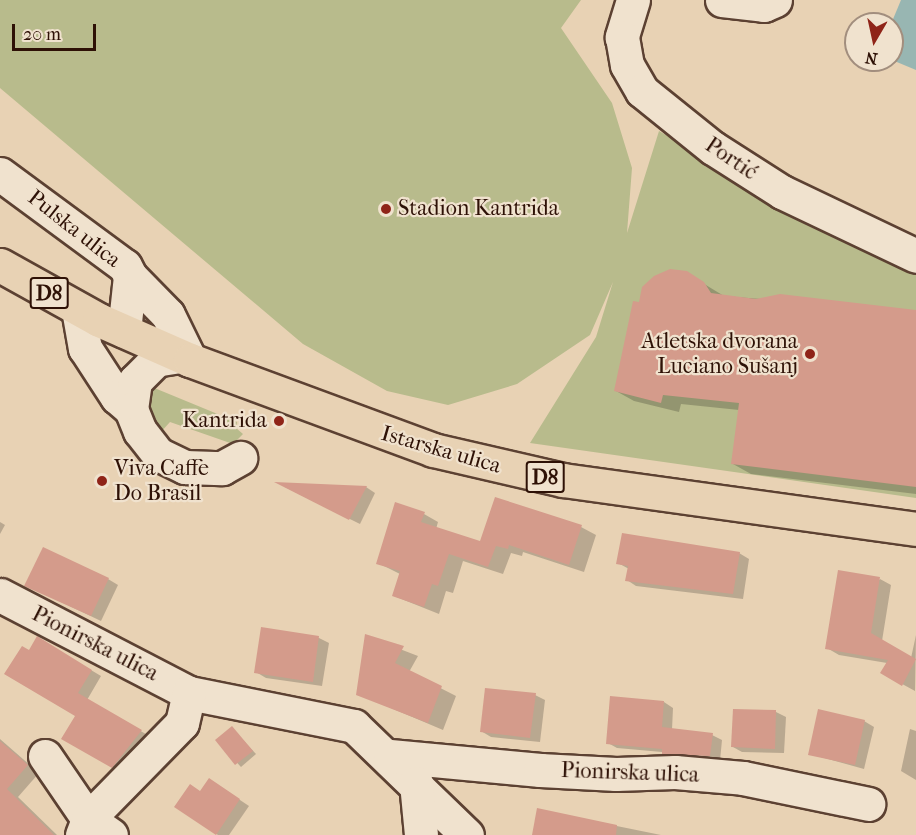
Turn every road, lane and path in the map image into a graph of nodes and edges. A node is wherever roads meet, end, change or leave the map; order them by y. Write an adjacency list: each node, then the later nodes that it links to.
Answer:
1 (633, 0): 5 (street, Portić)
2 (722, 0): 3 (street)
3 (775, 0)
4 (0, 174): 7 (street, Pulska ulica)
5 (916, 256)
6 (0, 265): 8 (main road, D8)
7 (130, 276): 9 (street, Pulska ulica); 10 (street)
8 (78, 309): 9 (main road, D8); 11 (street)
9 (124, 331): 10 (main road, Istarska ulica / D8)
10 (185, 358): 11 (street); 13 (main road, Istarska ulica / D8)
11 (131, 409): 12 (street)
12 (240, 458)
13 (916, 529)
14 (0, 595): 15 (street, Pionirska ulica)
15 (189, 693): 17 (street, Pionirska ulica); 20 (street)
16 (45, 756): 20 (street)
17 (390, 756): 18 (street, Pionirska ulica); 19 (street, Pionirska ulica)
18 (416, 783): 21 (street); 22 (street, Pionirska ulica)
19 (868, 804)
20 (93, 830)
21 (421, 835)
22 (467, 835)

